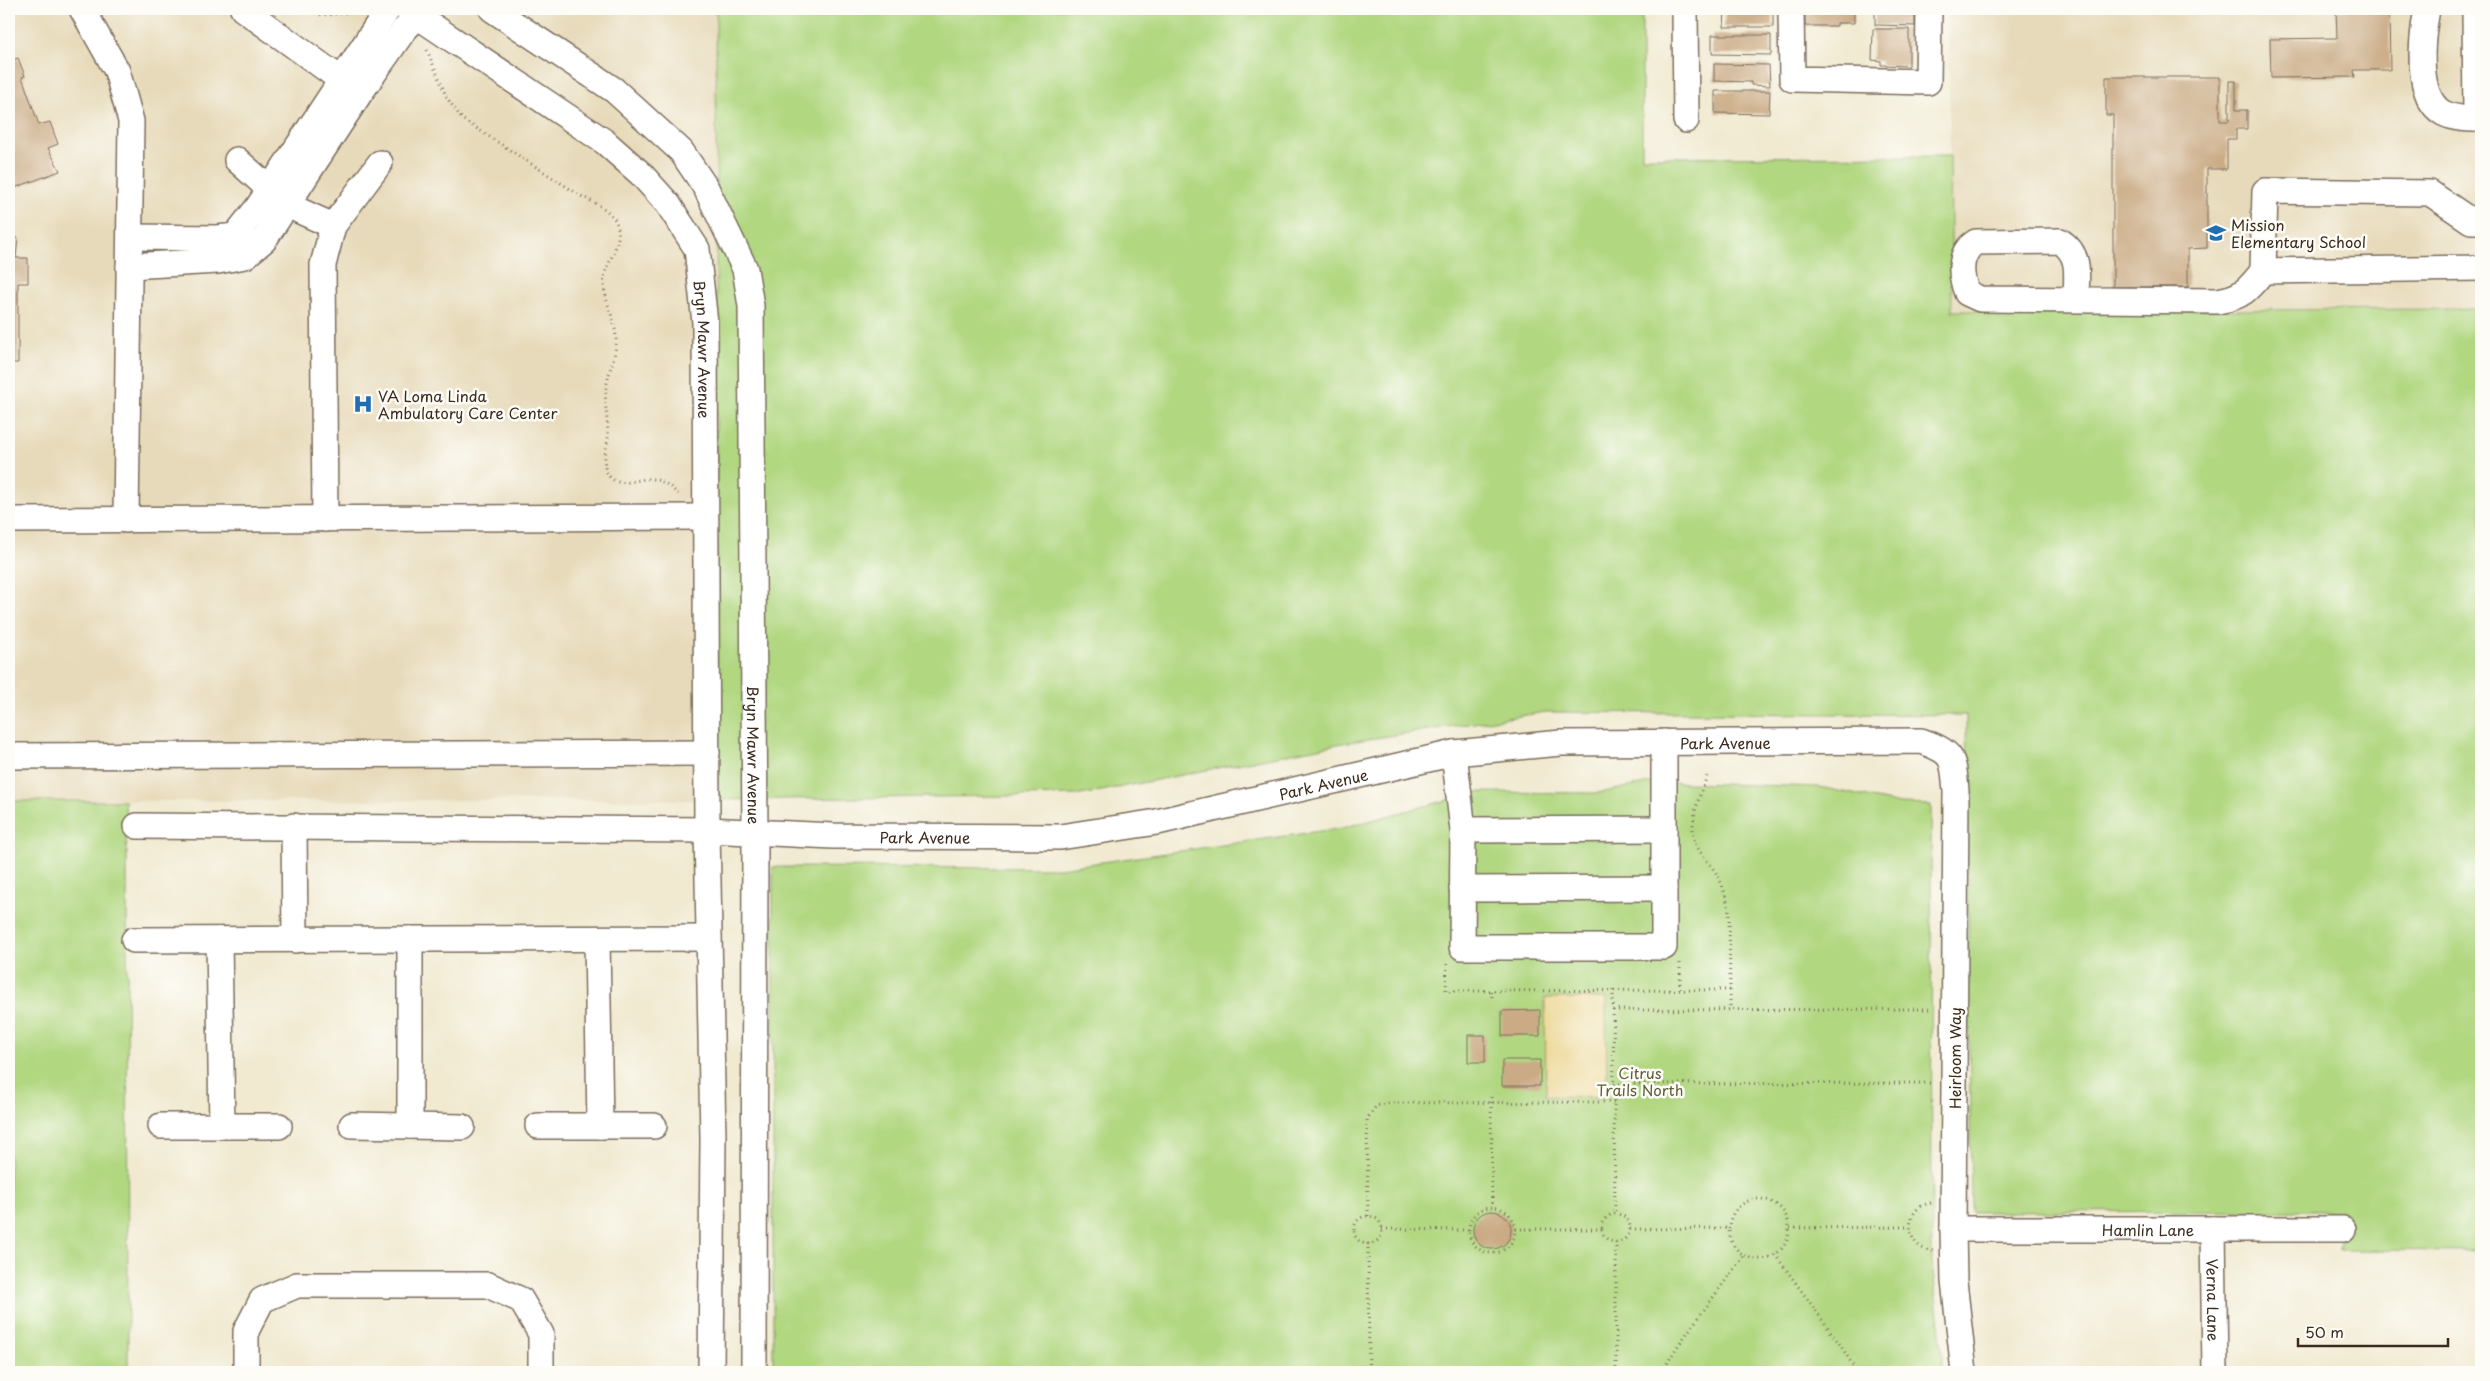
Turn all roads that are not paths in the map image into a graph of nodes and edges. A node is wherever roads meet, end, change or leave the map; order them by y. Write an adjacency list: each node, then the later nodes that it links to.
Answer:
1 (82, 9): 19 (street)
2 (243, 9): 11 (street)
3 (492, 9): 38 (street, Bryn Mawr Avenue)
4 (1685, 9): 13 (street)
5 (1791, 9): 6 (street)
6 (1929, 9)
7 (2428, 9): 12 (street)
8 (2475, 9): 12 (street)
9 (376, 10): 11 (street)
10 (417, 11): 11 (street); 24 (street, Bryn Mawr Avenue)
11 (351, 87): 16 (street)
12 (2479, 119)
13 (1686, 120)
14 (237, 160): 16 (street)
15 (380, 163): 18 (street)
16 (278, 198): 18 (street); 19 (street); 20 (street)
17 (2481, 221): 22 (street)
18 (333, 226): 25 (street)
19 (130, 237): 20 (street)
20 (129, 266): 27 (street)
21 (2481, 268): 22 (street)
22 (2263, 271): 23 (street)
23 (2076, 300): 23 (street)
24 (705, 517): 25 (street); 30 (street, Bryn Mawr Avenue)
25 (326, 519): 27 (street)
26 (9, 520): 27 (street)
27 (126, 520)
28 (1664, 742): 29 (street, Park Avenue); 31 (street, Park Avenue); 35 (street)
29 (1941, 748): 56 (street, Heirloom Way)
30 (707, 753): 32 (street); 36 (street, Bryn Mawr Avenue)
31 (1454, 753): 37 (street); 38 (street, Park Avenue)
32 (9, 756)
33 (137, 826): 34 (street, Park Avenue)
34 (294, 826): 36 (street, Park Avenue); 45 (street)
35 (1664, 829): 37 (street); 39 (street)
36 (707, 830): 38 (street, Park Avenue); 41 (street, Bryn Mawr Avenue)
37 (1462, 830): 40 (street)
38 (755, 832): 62 (street, Bryn Mawr Avenue)
39 (1664, 888): 40 (street); 40 (street)
40 (1462, 889)
41 (708, 938): 42 (street); 61 (street, Bryn Mawr Avenue)
42 (597, 939): 46 (street); 53 (street)
43 (134, 940): 44 (street)
44 (219, 940): 45 (street); 49 (street)
45 (295, 940): 46 (street)
46 (410, 940): 51 (street)
47 (352, 1125): 51 (street)
48 (161, 1126): 49 (street)
49 (222, 1126): 50 (street)
50 (279, 1126)
51 (410, 1126): 55 (street)
52 (538, 1126): 53 (street)
53 (600, 1126): 54 (street)
54 (654, 1126)
55 (462, 1127)
56 (1953, 1229): 57 (street, Hamlin Lane); 63 (street, Heirloom Way)
57 (2213, 1229): 58 (street, Hamlin Lane); 64 (street, Verna Lane)
58 (2342, 1229)
59 (246, 1372): 60 (street)
60 (541, 1372)
61 (711, 1372)
62 (754, 1372)
63 (1964, 1372)
64 (2215, 1372)

